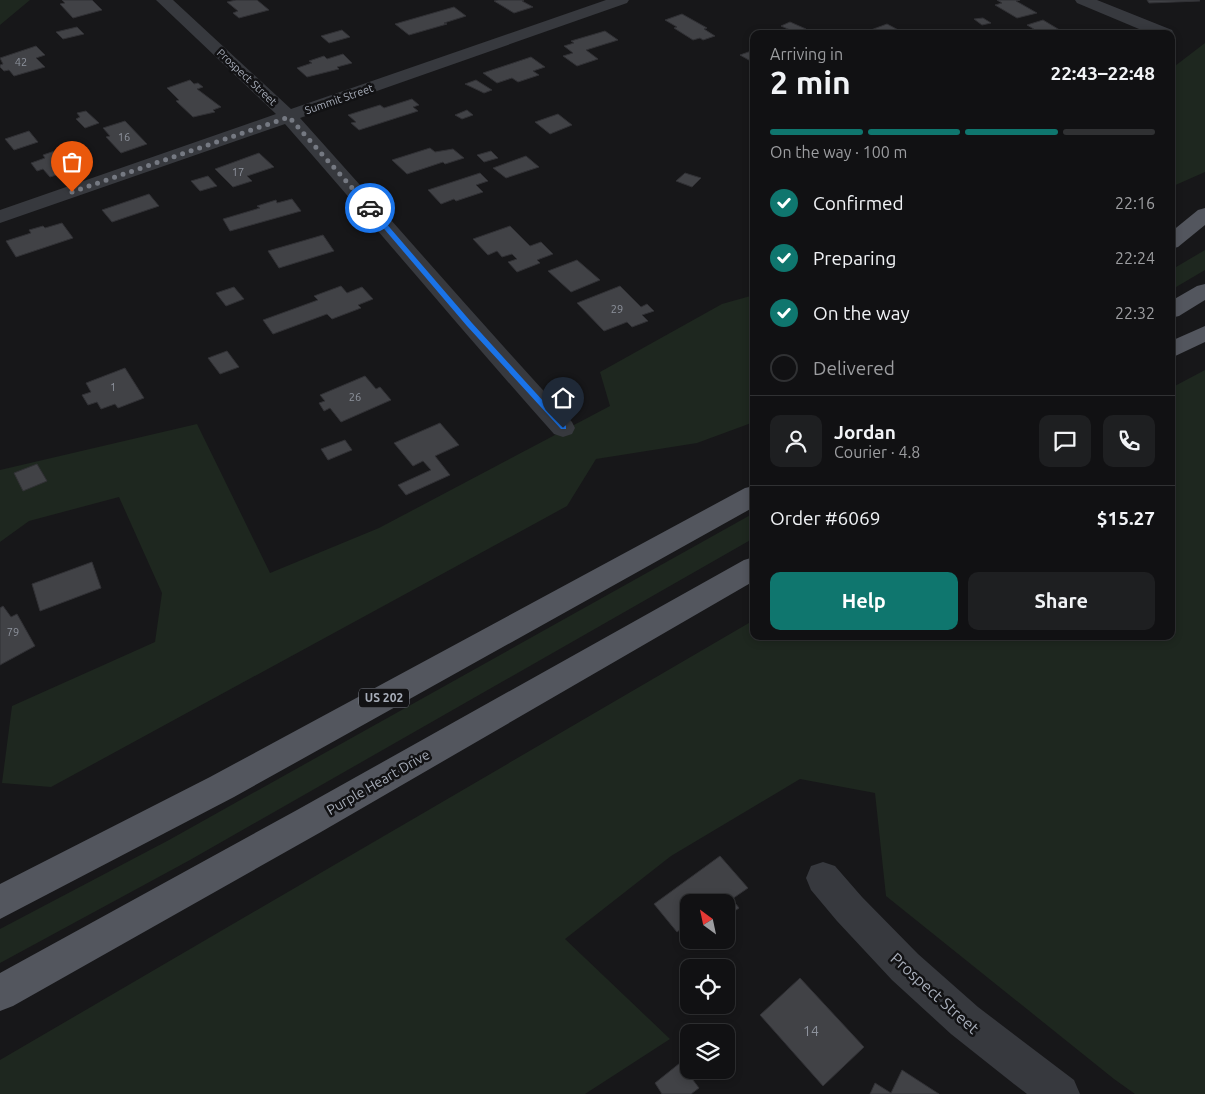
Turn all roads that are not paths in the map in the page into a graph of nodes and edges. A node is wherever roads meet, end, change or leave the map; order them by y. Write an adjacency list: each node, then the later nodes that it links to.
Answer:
1 (164, 0): 5 (street, Prospect Street)
2 (621, 0): 5 (street, Summit Street)
3 (1082, 0): 4 (street)
4 (1156, 30)
5 (289, 117): 7 (street, Summit Street); 15 (street, Prospect Street)
6 (1205, 214): 9 (main road)
7 (0, 217)
8 (1205, 234): 10 (main road)
9 (1175, 240)
10 (1175, 251)
11 (1205, 291): 12 (main road)
12 (1175, 309)
13 (1205, 333): 14 (main road)
14 (1175, 349)
15 (563, 428)
16 (750, 496): 19 (main road, US 202)
17 (750, 570): 20 (main road, Purple Heart Drive)
18 (823, 878): 21 (street, Prospect Street)
19 (5, 899)
20 (0, 994)
21 (1060, 1094)

